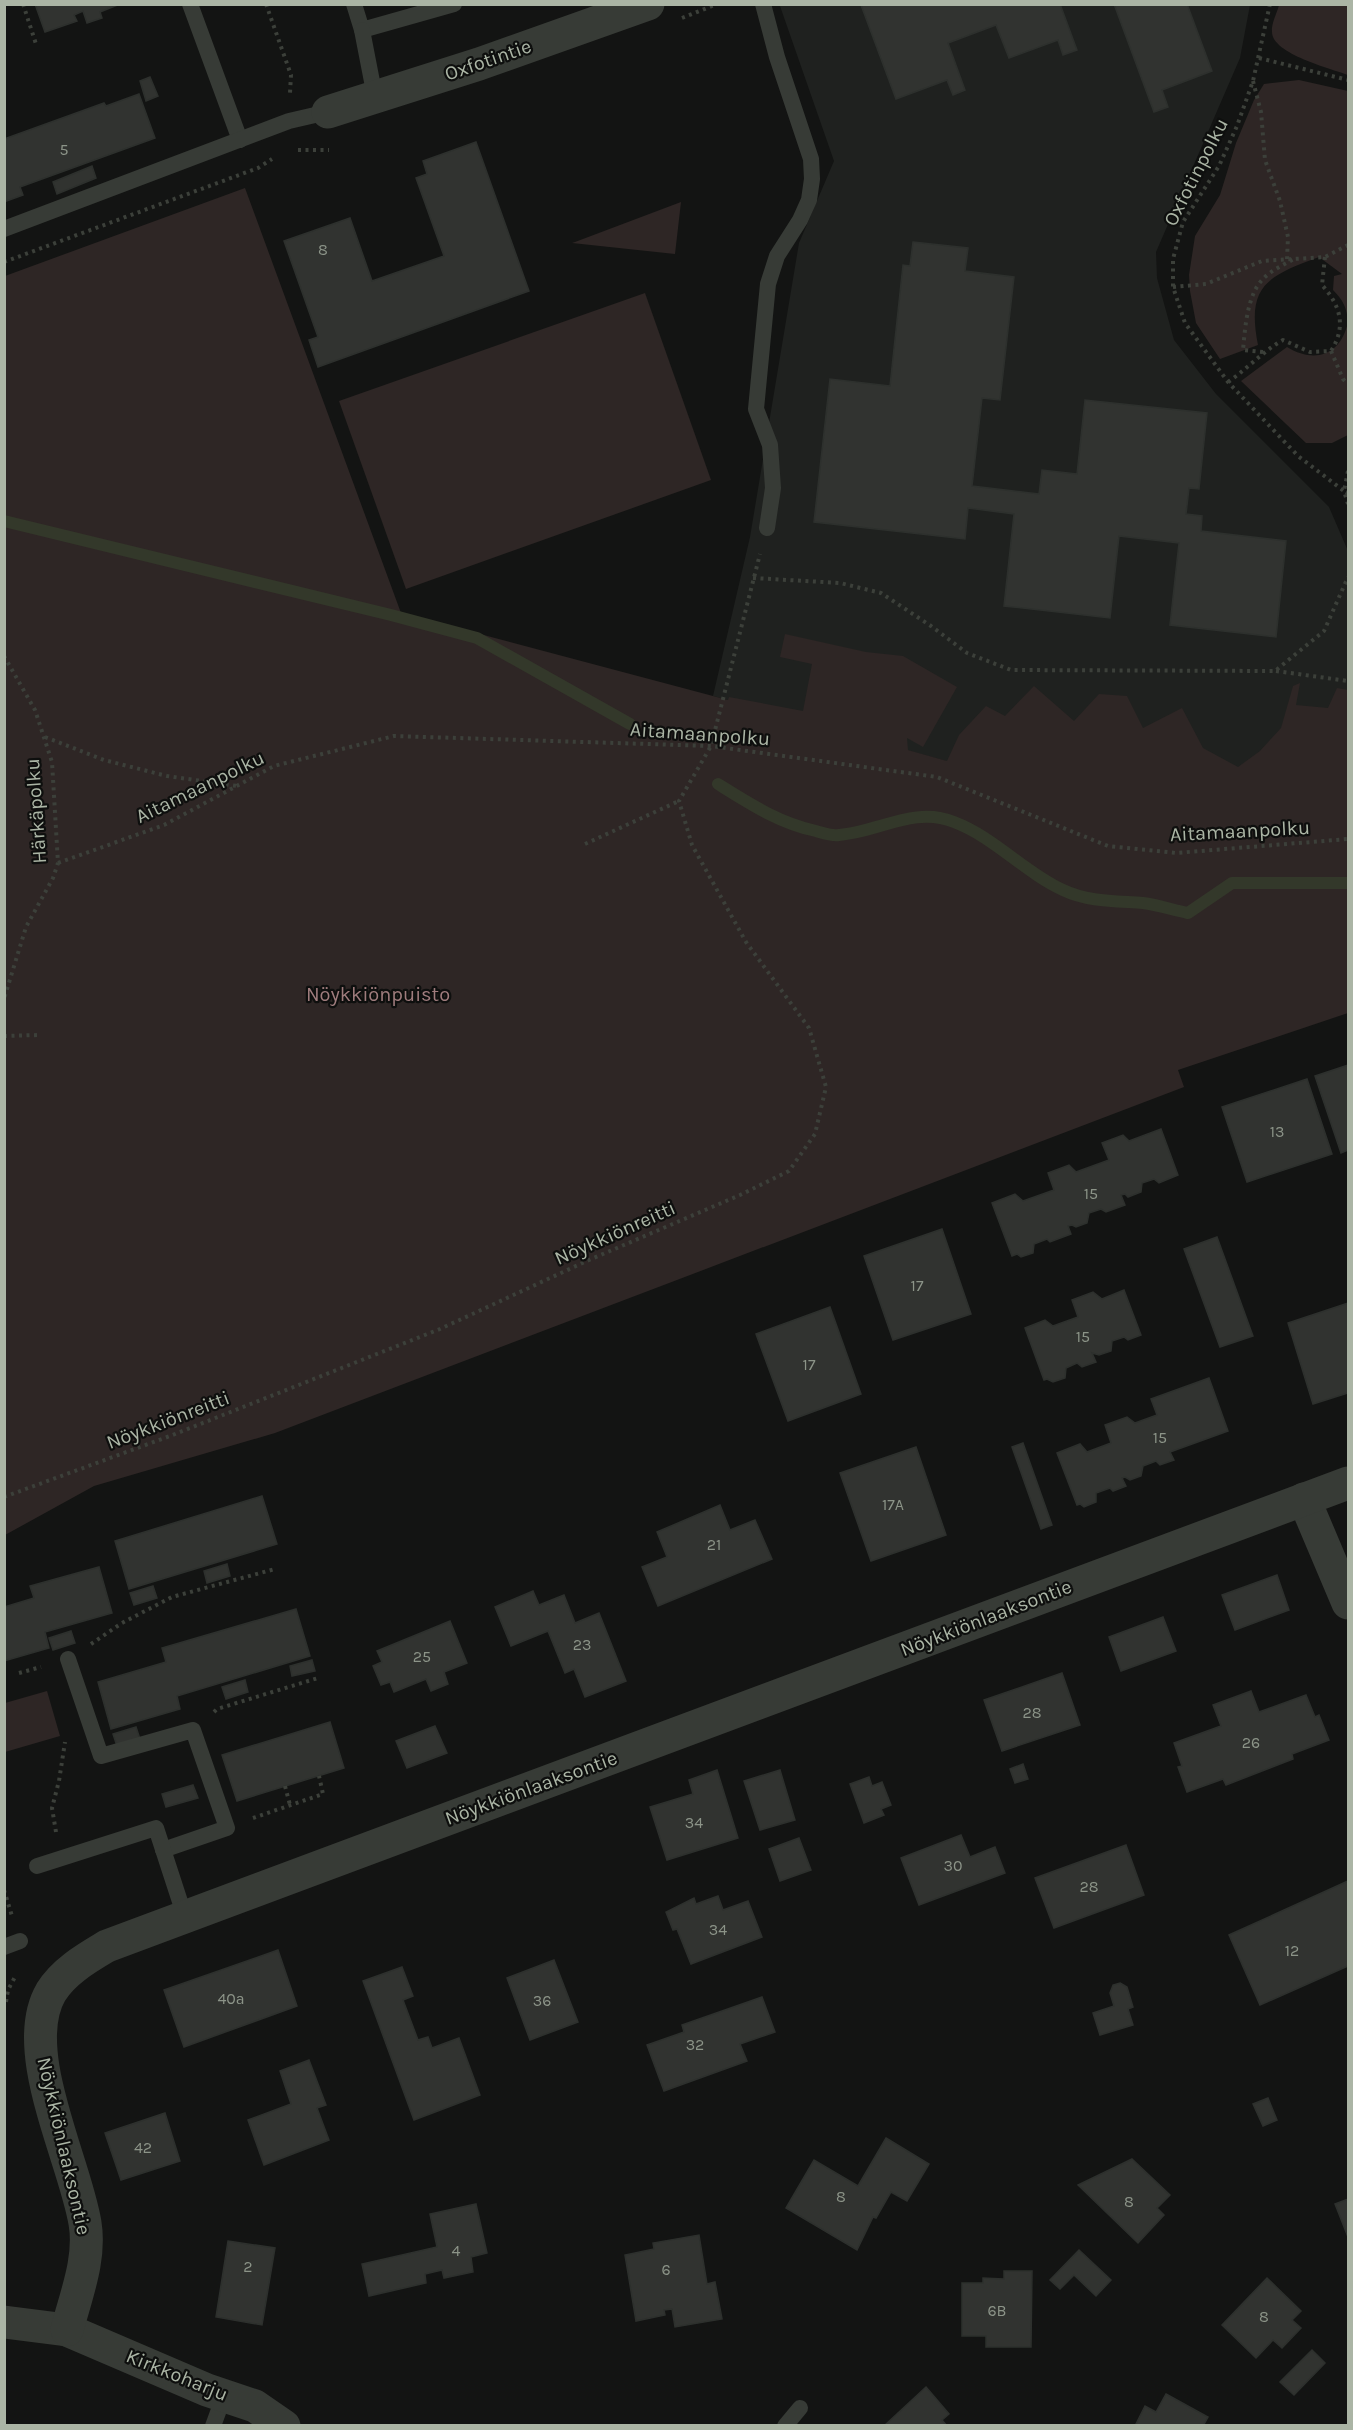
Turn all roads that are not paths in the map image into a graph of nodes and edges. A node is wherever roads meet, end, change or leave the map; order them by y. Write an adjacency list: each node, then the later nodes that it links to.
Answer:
1 (190, 4): 9 (lane)
2 (354, 4): 6 (lane)
3 (454, 4): 6 (lane)
4 (648, 4): 7 (street, Oxfotintie)
5 (764, 4): 11 (lane)
6 (362, 30): 7 (lane)
7 (375, 97): 8 (street, Oxfotintie)
8 (328, 112): 9 (lane)
9 (240, 140): 10 (lane)
10 (4, 229)
11 (767, 528)
12 (1348, 1483): 13 (street, Nöykkiönlaaksontie)
13 (1304, 1499): 14 (street); 18 (street, Nöykkiönlaaksontie)
14 (1347, 1596)
15 (68, 1659): 16 (lane)
16 (164, 1851): 17 (lane); 18 (lane)
17 (37, 1866)
18 (185, 1917): 20 (street, Nöykkiönlaaksontie)
19 (4, 2322): 20 (street, Kirkkoharju)
20 (67, 2330): 21 (street, Kirkkoharju)
21 (225, 2396): 23 (lane); 24 (street, Kirkkoharju)
22 (800, 2408): 25 (lane)
23 (213, 2426)
24 (284, 2426)
25 (785, 2426)

